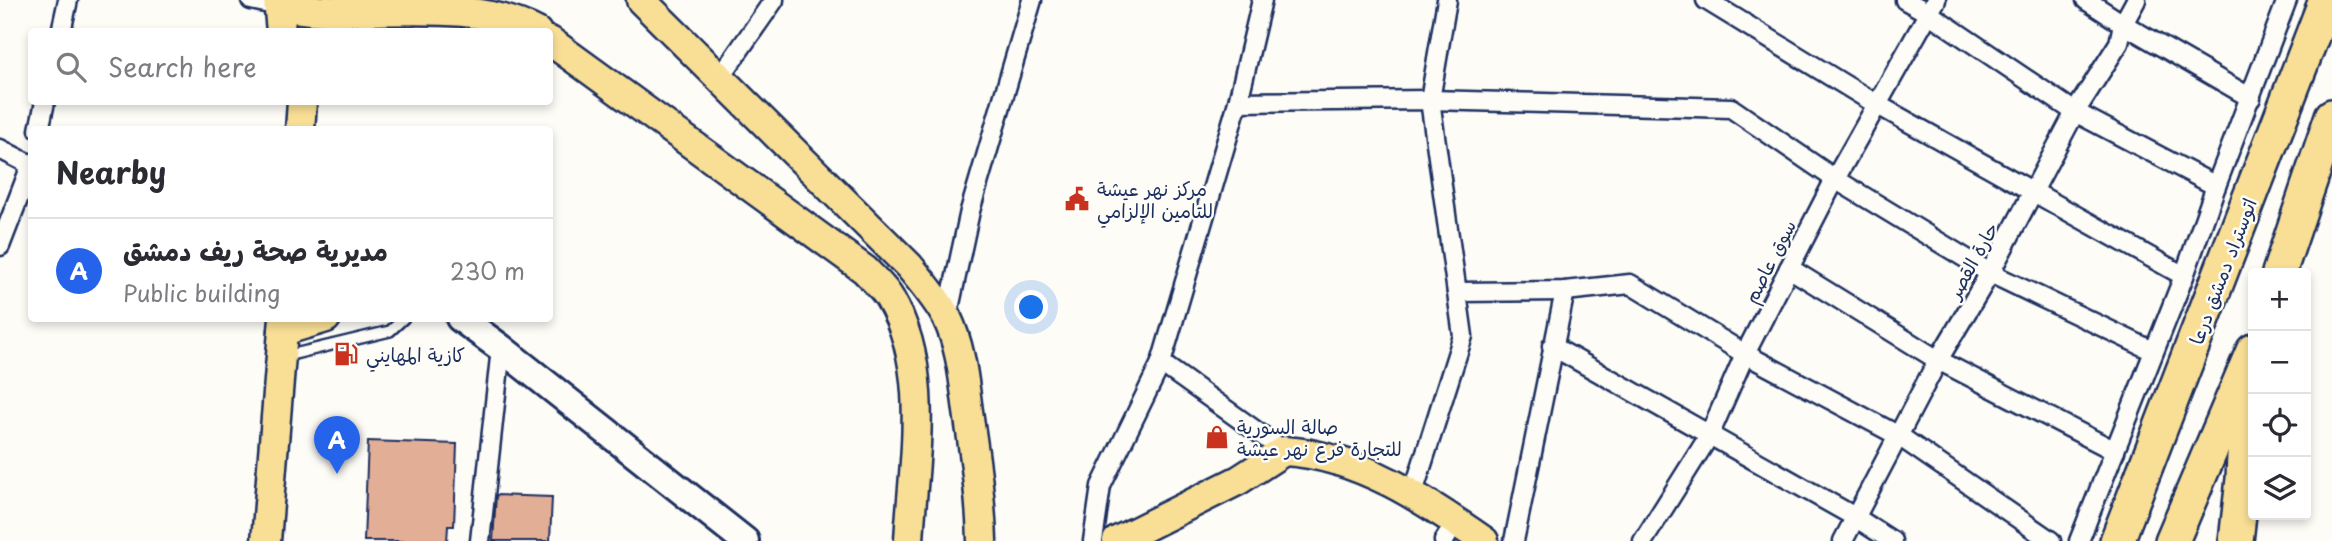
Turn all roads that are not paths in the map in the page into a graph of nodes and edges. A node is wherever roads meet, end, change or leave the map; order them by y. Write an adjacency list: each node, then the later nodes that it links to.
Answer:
1 (68, 0): 19 (street)
2 (251, 0): 16 (street)
3 (774, 0): 22 (street)
4 (1032, 0): 48 (street)
5 (1262, 0): 25 (street)
6 (1447, 0): 24 (street)
7 (1706, 0): 26 (street)
8 (1905, 0): 14 (street)
9 (2086, 0): 18 (street)
10 (2136, 0): 18 (street, حارة القصر)
11 (2287, 0): 23 (street)
12 (2326, 0): 83 (highway, اتوستراد دمشق درعا)
13 (655, 5): 22 (main road)
14 (1932, 7): 26 (street, سوق عاصم); 30 (street)
15 (504, 8): 17 (main road); 20 (main road)
16 (279, 12): 17 (main road)
17 (327, 14)
18 (2123, 24): 23 (street); 30 (street, حارة القصر)
19 (62, 28)
20 (532, 28)
21 (553, 43): 72 (main road)
22 (719, 79): 48 (main road)
23 (2250, 98): 39 (street)
24 (1430, 100): 25 (street); 38 (street); 47 (street)
25 (1238, 102): 58 (street)
26 (1876, 104): 38 (street, سوق عاصم); 40 (street)
27 (45, 105): 32 (street)
28 (284, 105): 33 (main road)
29 (302, 105): 34 (main road)
30 (2075, 112): 39 (street); 40 (street, حارة القصر)
31 (2332, 117): 43 (highway)
32 (40, 126)
33 (282, 126)
34 (300, 126)
35 (0, 149): 36 (street)
36 (28, 163)
37 (28, 172): 41 (street)
38 (1835, 179): 42 (street, سوق عاصم); 44 (street)
39 (2216, 186): 45 (street)
40 (2033, 193): 44 (street, حارة القصر); 45 (street)
41 (0, 246)
42 (1789, 268): 56 (street, سوق عاصم); 57 (street)
43 (2281, 268)
44 (1990, 273): 55 (street); 57 (street, حارة القصر)
45 (2185, 276): 55 (street)
46 (1565, 291): 47 (street); 53 (street); 56 (street)
47 (1457, 292): 65 (street)
48 (947, 318): 73 (main road)
49 (312, 322): 52 (main road)
50 (400, 322): 52 (lane)
51 (465, 322): 54 (street)
52 (279, 331): 68 (main road); 69 (main road)
53 (1552, 346): 61 (street); 77 (street)
54 (501, 348): 70 (street); 71 (street)
55 (2152, 351): 64 (street)
56 (1745, 354): 61 (street, سوق عاصم); 62 (street)
57 (1938, 360): 62 (street, حارة القصر); 64 (street)
58 (1161, 363): 63 (street); 74 (street)
59 (2248, 365): 84 (highway)
60 (2248, 394): 85 (highway)
61 (1709, 436): 66 (street); 78 (street, سوق عاصم)
62 (1899, 436): 66 (street, حارة القصر); 81 (street)
63 (1284, 451): 65 (main road); 75 (main road)
64 (2115, 451): 82 (street)
65 (1413, 493): 67 (main road)
66 (1855, 517): 79 (street, حارة القصر); 80 (street)
67 (1450, 531): 76 (main road)
68 (248, 541)
69 (266, 541)
70 (480, 541)
71 (744, 541)
72 (909, 541)
73 (982, 541)
74 (1093, 541)
75 (1117, 541)
76 (1484, 541)
77 (1514, 541)
78 (1643, 541)
79 (1843, 541)
80 (1892, 541)
81 (2051, 541)
82 (2079, 541)
83 (2117, 541)
84 (2172, 541)
85 (2236, 541)

